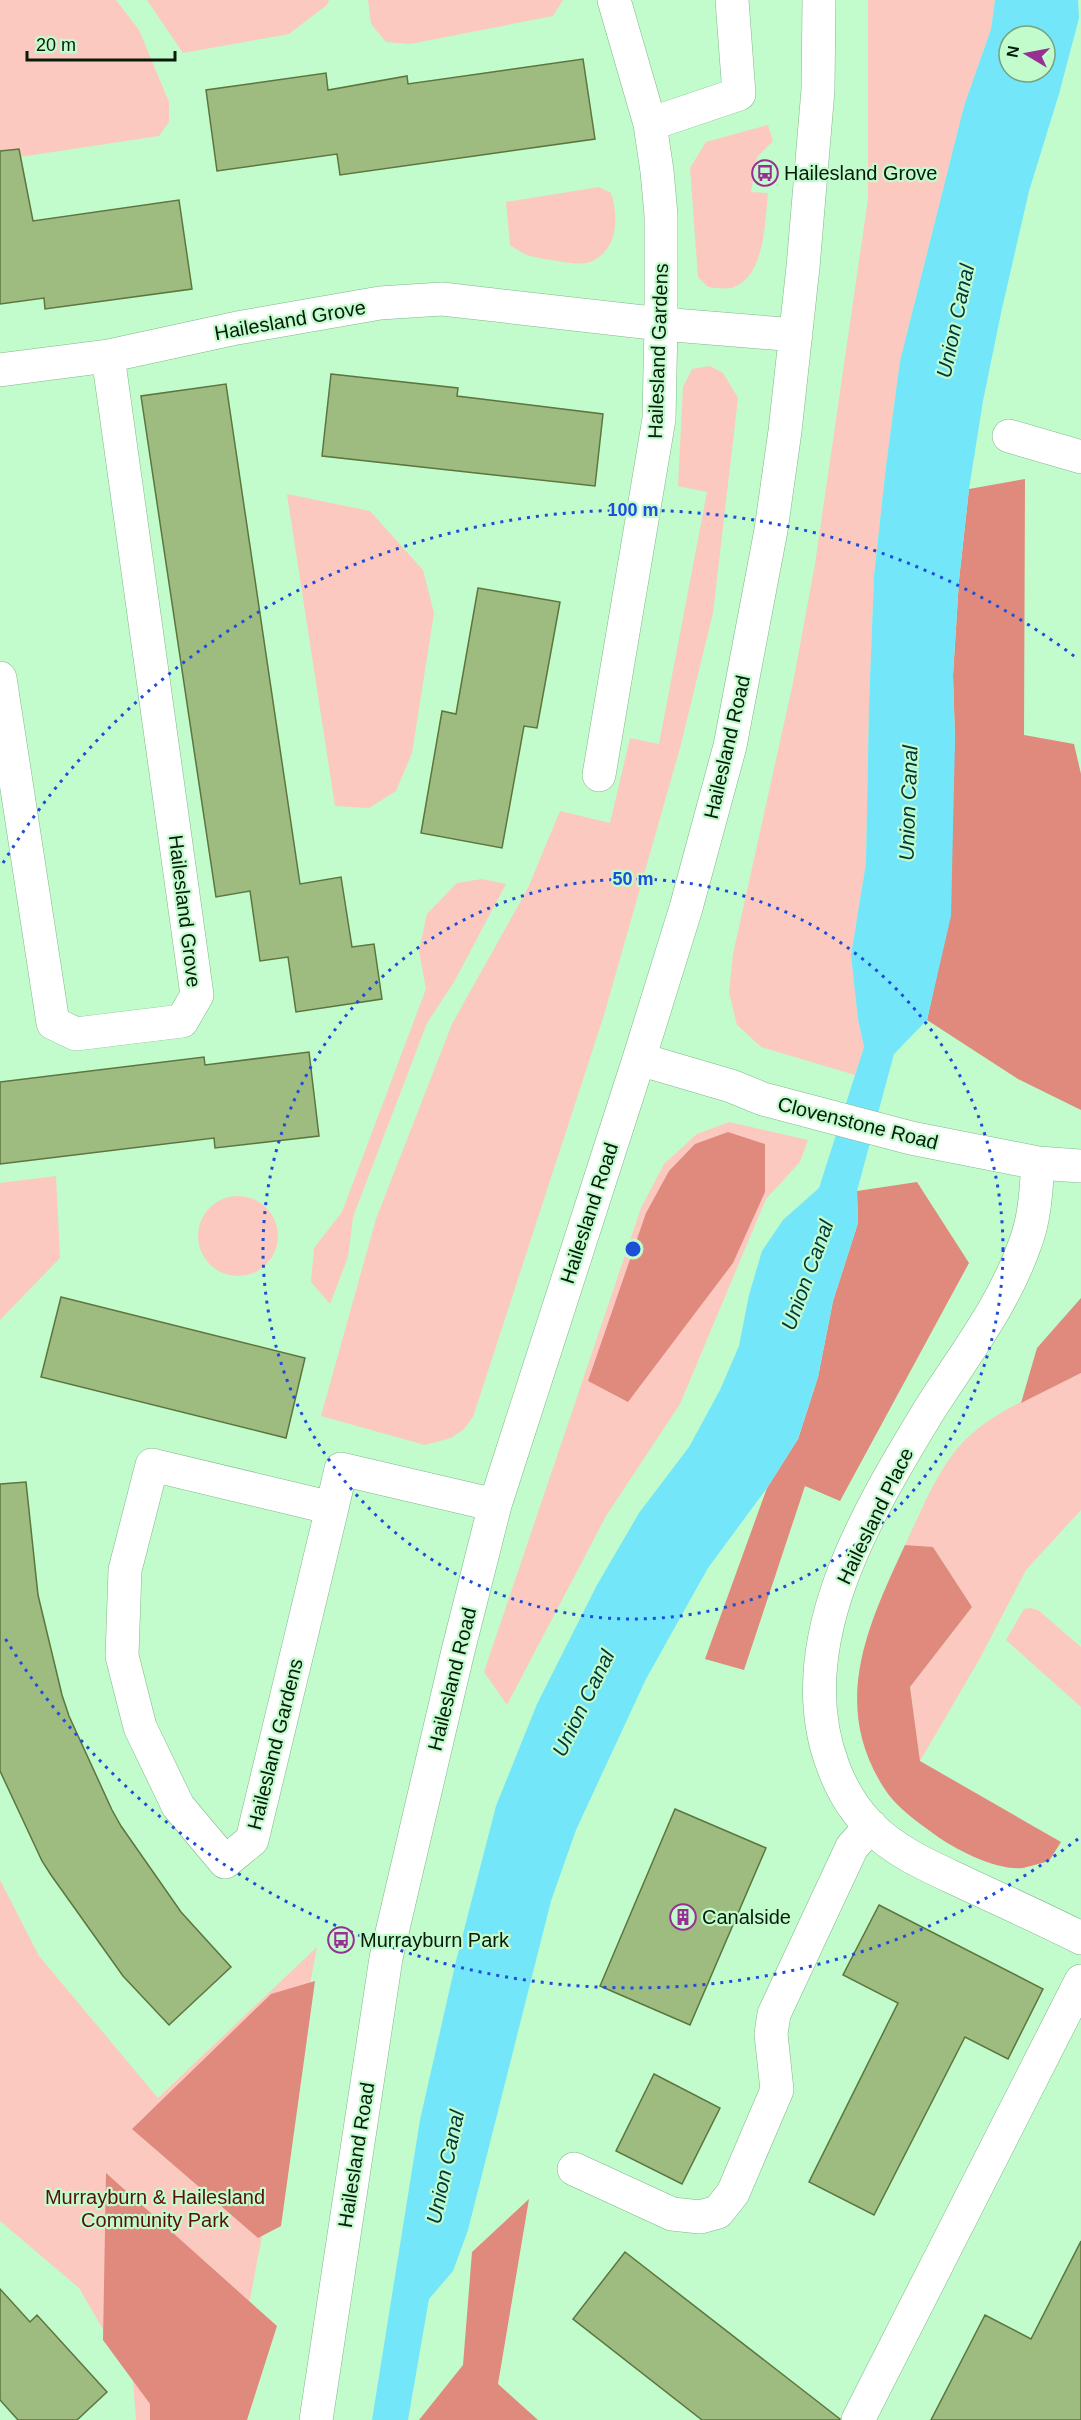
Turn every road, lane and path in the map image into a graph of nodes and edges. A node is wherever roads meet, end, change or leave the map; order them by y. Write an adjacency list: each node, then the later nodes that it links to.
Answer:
1 (614, 0): 4 (street, Hailesland Gardens)
2 (732, 0): 4 (street)
3 (819, 0): 6 (street, Hailesland Road)
4 (650, 124): 5 (street, Hailesland Gardens)
5 (661, 324): 6 (street, Hailesland Grove); 7 (street, Hailesland Grove); 12 (street, Hailesland Gardens)
6 (796, 335): 13 (street, Hailesland Road)
7 (108, 356): 8 (street, Hailesland Grove); 11 (street, Hailesland Grove)
8 (0, 370)
9 (1009, 436): 10 (street)
10 (1081, 457)
11 (0, 678)
12 (599, 775)
13 (639, 1059): 14 (street, Clovenstone Road); 16 (street, Hailesland Road)
14 (1038, 1163): 15 (street, Clovenstone Road); 18 (street, Hailesland Place)
15 (1081, 1166)
16 (495, 1505): 17 (street, Hailesland Gardens); 22 (street, Hailesland Road)
17 (332, 1508): 17 (street, Hailesland Gardens)
18 (871, 1826): 19 (street, Hailesland Place); 21 (street)
19 (1081, 1938)
20 (1081, 1981): 23 (street)
21 (574, 2169)
22 (316, 2420)
23 (858, 2420)

